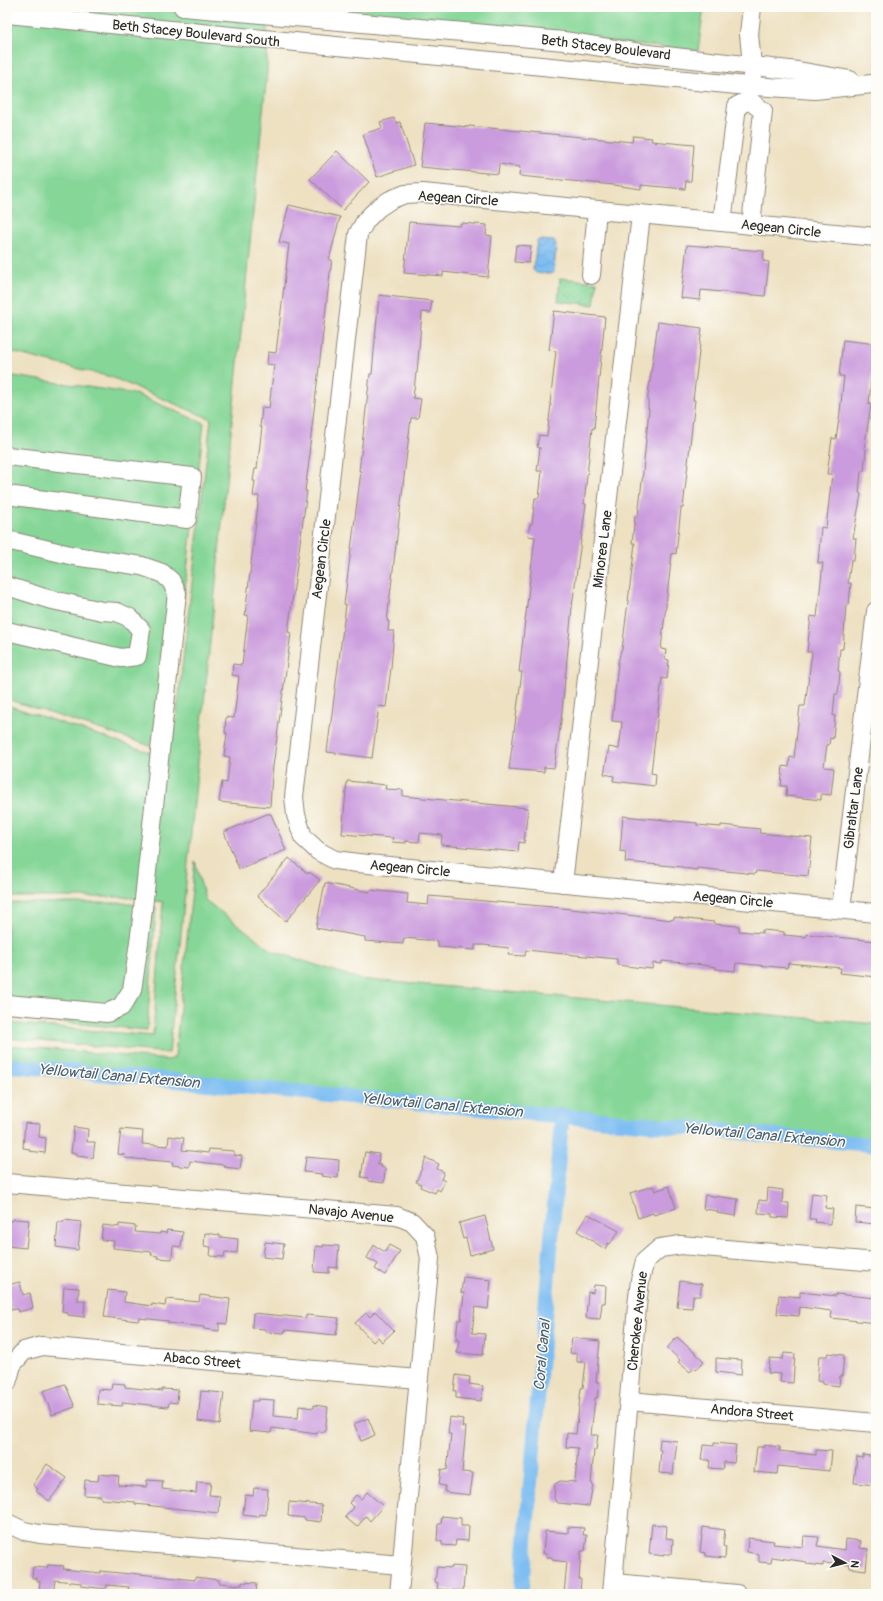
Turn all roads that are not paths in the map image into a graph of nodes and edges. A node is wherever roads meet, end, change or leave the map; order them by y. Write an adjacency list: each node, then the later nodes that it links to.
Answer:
1 (183, 7): 4 (street, Beth Stacey Boulevard South)
2 (752, 7): 6 (street)
3 (7, 14): 5 (street, Beth Stacey Boulevard South)
4 (339, 14): 5 (street); 6 (street, Beth Stacey Boulevard)
5 (337, 47): 8 (street, Beth Stacey Boulevard)
6 (752, 65): 7 (street, Beth Stacey Boulevard); 8 (street)
7 (874, 84): 8 (street, Beth Stacey Boulevard)
8 (750, 93): 11 (street); 12 (street)
9 (597, 210): 10 (street, Aegean Circle); 14 (street); 21 (street, Aegean Circle)
10 (641, 214): 11 (street, Aegean Circle); 21 (street, Minorea Lane)
11 (722, 222): 12 (street, Aegean Circle)
12 (751, 225): 13 (street, Aegean Circle)
13 (876, 237)
14 (590, 275)
15 (7, 456): 16 (street)
16 (7, 495)
17 (7, 540): 24 (street)
18 (7, 586): 20 (street)
19 (876, 611): 22 (street, Gibraltar Lane)
20 (7, 631)
21 (563, 883): 22 (street, Aegean Circle)
22 (841, 909): 23 (street, Aegean Circle)
23 (876, 913)
24 (7, 1004)
25 (7, 1183): 27 (street, Navajo Avenue)
26 (876, 1262): 29 (street, Cherokee Avenue)
27 (418, 1379): 28 (street, Abaco Street); 32 (street, Navajo Avenue)
28 (7, 1383)
29 (629, 1402): 30 (street, Andora Street); 33 (street, Cherokee Avenue)
30 (876, 1423)
31 (7, 1523): 32 (street)
32 (401, 1565): 34 (street, Navajo Avenue)
33 (613, 1589): 35 (street)
34 (399, 1594)
35 (737, 1594)

